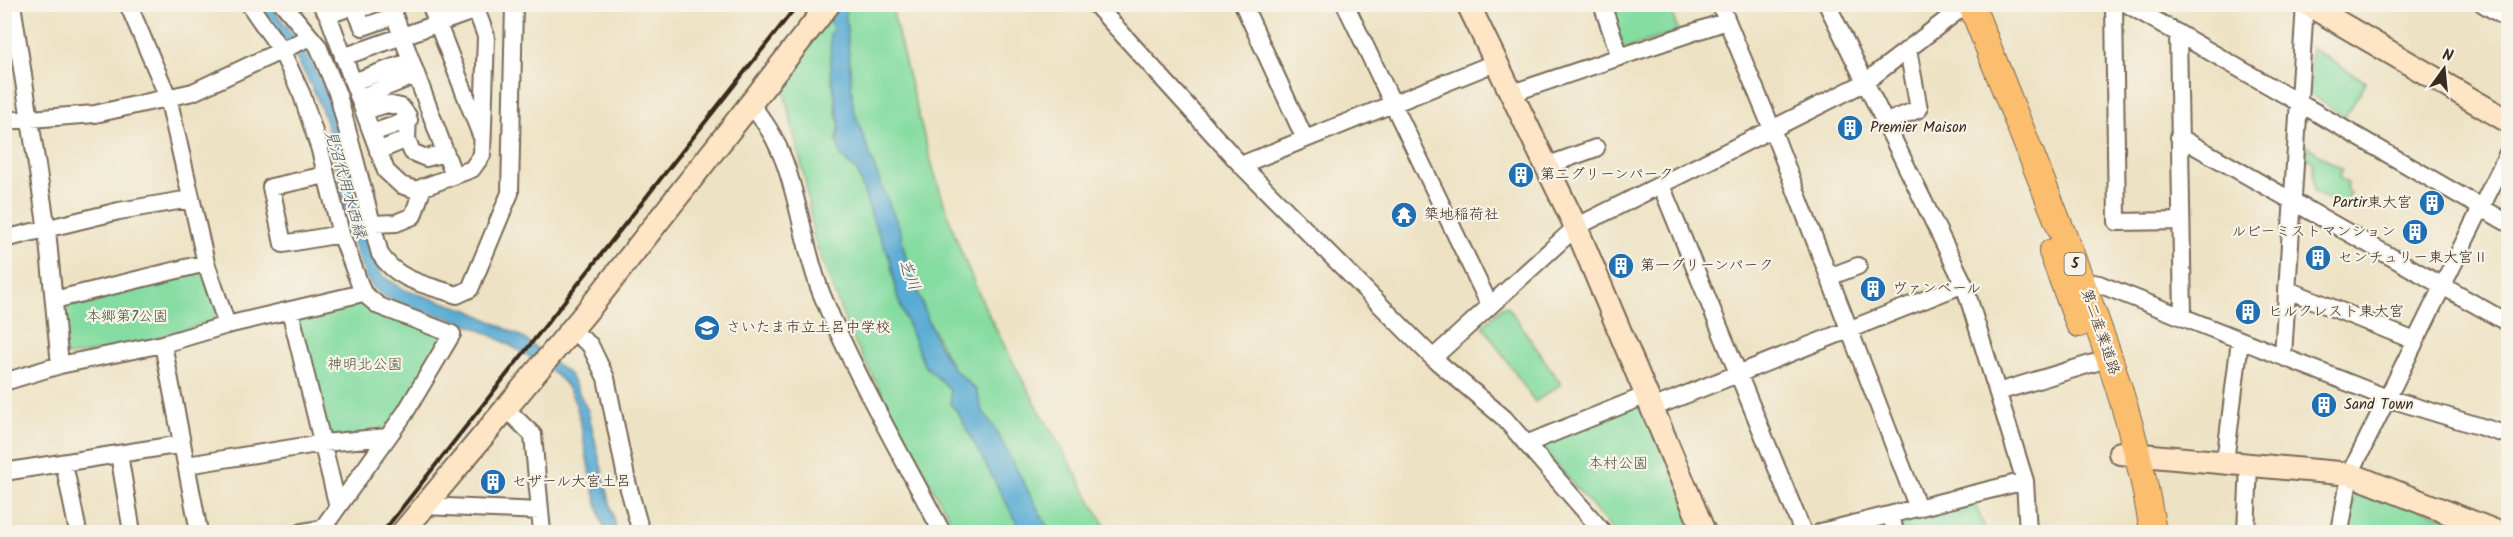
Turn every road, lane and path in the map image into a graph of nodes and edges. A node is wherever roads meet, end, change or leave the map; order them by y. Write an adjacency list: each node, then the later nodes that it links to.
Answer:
1 (12, 4): 43 (street)
2 (128, 4): 38 (street)
3 (249, 4): 30 (street)
4 (283, 4): 30 (street)
5 (365, 4): 6 (street)
6 (374, 4)
7 (430, 4): 27 (street)
8 (514, 4): 69 (street)
9 (1095, 4): 58 (street)
10 (1243, 4): 52 (street)
11 (1345, 4): 41 (street)
12 (1468, 4): 34 (street)
13 (1602, 4): 33 (street)
14 (1720, 4): 26 (street)
15 (1827, 4): 36 (street)
16 (2114, 4): 67 (street)
17 (2127, 4): 28 (street)
18 (2306, 4): 40 (street); 46 (street)
19 (2483, 4): 25 (street)
20 (479, 6): 27 (street); 53 (street)
21 (828, 6): 42 (street)
22 (1962, 6): 31 (street); 78 (main road, 第二産業道路 / 5)
23 (324, 8): 24 (street); 32 (street)
24 (392, 10): 29 (street)
25 (2508, 19)
26 (1727, 21): 33 (street); 48 (street)
27 (437, 24): 29 (street); 53 (street)
28 (2178, 33): 40 (street); 50 (street)
29 (402, 36): 32 (street); 35 (street)
30 (295, 43): 38 (street); 60 (street); 69 (street)
31 (1908, 50): 36 (street); 47 (street)
32 (343, 57): 39 (street)
33 (1620, 57): 37 (street)
34 (1497, 62): 37 (street); 41 (street)
35 (414, 68): 39 (street); 56 (street)
36 (1864, 84): 47 (street); 48 (street)
37 (1512, 93): 59 (street)
38 (168, 97): 43 (street); 64 (street)
39 (358, 97): 44 (street); 49 (street)
40 (2299, 102): 65 (street); 66 (street)
41 (1392, 104): 52 (street); 83 (street)
42 (750, 105): 88 (street); 130 (street)
43 (31, 118): 45 (street); 71 (street)
44 (409, 120): 49 (street); 51 (street)
45 (4, 121)
46 (2508, 121)
47 (1884, 123): 77 (street)
48 (1772, 129): 62 (street); 76 (street)
49 (372, 134): 55 (street)
50 (2179, 137): 65 (street); 67 (street)
51 (407, 139): 55 (street); 56 (street)
52 (1305, 139): 58 (street)
53 (484, 142): 61 (street)
54 (1596, 148): 59 (street)
55 (378, 151): 63 (street)
56 (445, 153): 61 (street)
57 (2508, 153): 66 (street)
58 (1241, 165): 94 (street)
59 (1546, 166): 70 (street)
60 (326, 175): 72 (street); 72 (street)
61 (454, 176): 63 (street)
62 (1662, 185): 70 (street); 97 (street)
63 (423, 187): 69 (street)
64 (190, 199): 71 (street); 74 (street)
65 (2293, 200): 79 (street); 80 (street)
66 (2482, 207): 68 (street); 79 (street)
67 (2181, 220): 85 (street)
68 (2508, 223)
69 (372, 224)
70 (1576, 227): 83 (street); 101 (street)
71 (47, 230): 73 (street); 82 (street)
72 (341, 234): 81 (street)
73 (4, 239)
74 (206, 263): 82 (street); 87 (street)
75 (1858, 266): 76 (street)
76 (1829, 277): 89 (street)
77 (1964, 284): 89 (street); 99 (street)
78 (2074, 285): 85 (street); 95 (main road, 第二産業道路 / 5)
79 (2443, 285): 86 (street); 91 (street)
80 (2288, 291): 91 (street); 93 (street)
81 (363, 293): 84 (street); 104 (street)
82 (54, 300): 96 (street)
83 (1490, 306): 94 (street)
84 (290, 310): 87 (street); 106 (street)
85 (2182, 316): 90 (street)
86 (2508, 323)
87 (227, 325): 92 (street)
88 (571, 330): 102 (street); 129 (street)
89 (1849, 330): 97 (street); 119 (street)
90 (2240, 340): 93 (street); 110 (street)
91 (2415, 341): 100 (street)
92 (163, 344): 96 (street); 105 (street)
93 (2283, 356): 100 (street)
94 (1433, 358): 107 (street)
95 (2102, 360): 99 (street); 108 (main road, 第二産業道路 / 5)
96 (60, 365): 98 (street)
97 (1738, 374): 101 (street); 133 (street)
98 (4, 382)
99 (1998, 392): 116 (street)
100 (2387, 398): 103 (street); 115 (street)
101 (1650, 401): 107 (street); 132 (street)
102 (505, 408): 117 (street); 120 (street)
103 (2508, 435)
104 (388, 437): 106 (street); 118 (street)
105 (182, 444): 109 (street); 112 (street)
106 (323, 444): 112 (street); 118 (street)
107 (1526, 444): 131 (street)
108 (2129, 453): 110 (street); 137 (main road, 第二産業道路 / 5); 138 (main road, 第二産業道路 / 5)
109 (119, 454): 111 (street); 124 (street)
110 (2225, 462): 113 (street)
111 (64, 463): 114 (street); 123 (street)
112 (187, 465): 125 (street)
113 (2249, 465): 115 (street); 139 (street)
114 (4, 472)
115 (2350, 474): 140 (street); 141 (street)
116 (2025, 482): 119 (street); 136 (street)
117 (423, 506): 120 (street); 127 (street)
118 (338, 507): 122 (street)
119 (1918, 508): 121 (street)
120 (540, 511): 128 (street)
121 (1891, 515): 134 (street); 135 (street)
122 (322, 530): 126 (street)
123 (78, 532)
124 (132, 532)
125 (199, 532)
126 (302, 532)
127 (404, 532)
128 (542, 532)
129 (641, 532)
130 (942, 532)
131 (1603, 532)
132 (1704, 532)
133 (1803, 532)
134 (1821, 532)
135 (1895, 532)
136 (2028, 532)
137 (2136, 532)
138 (2153, 532)
139 (2246, 532)
140 (2340, 532)
141 (2497, 532)

